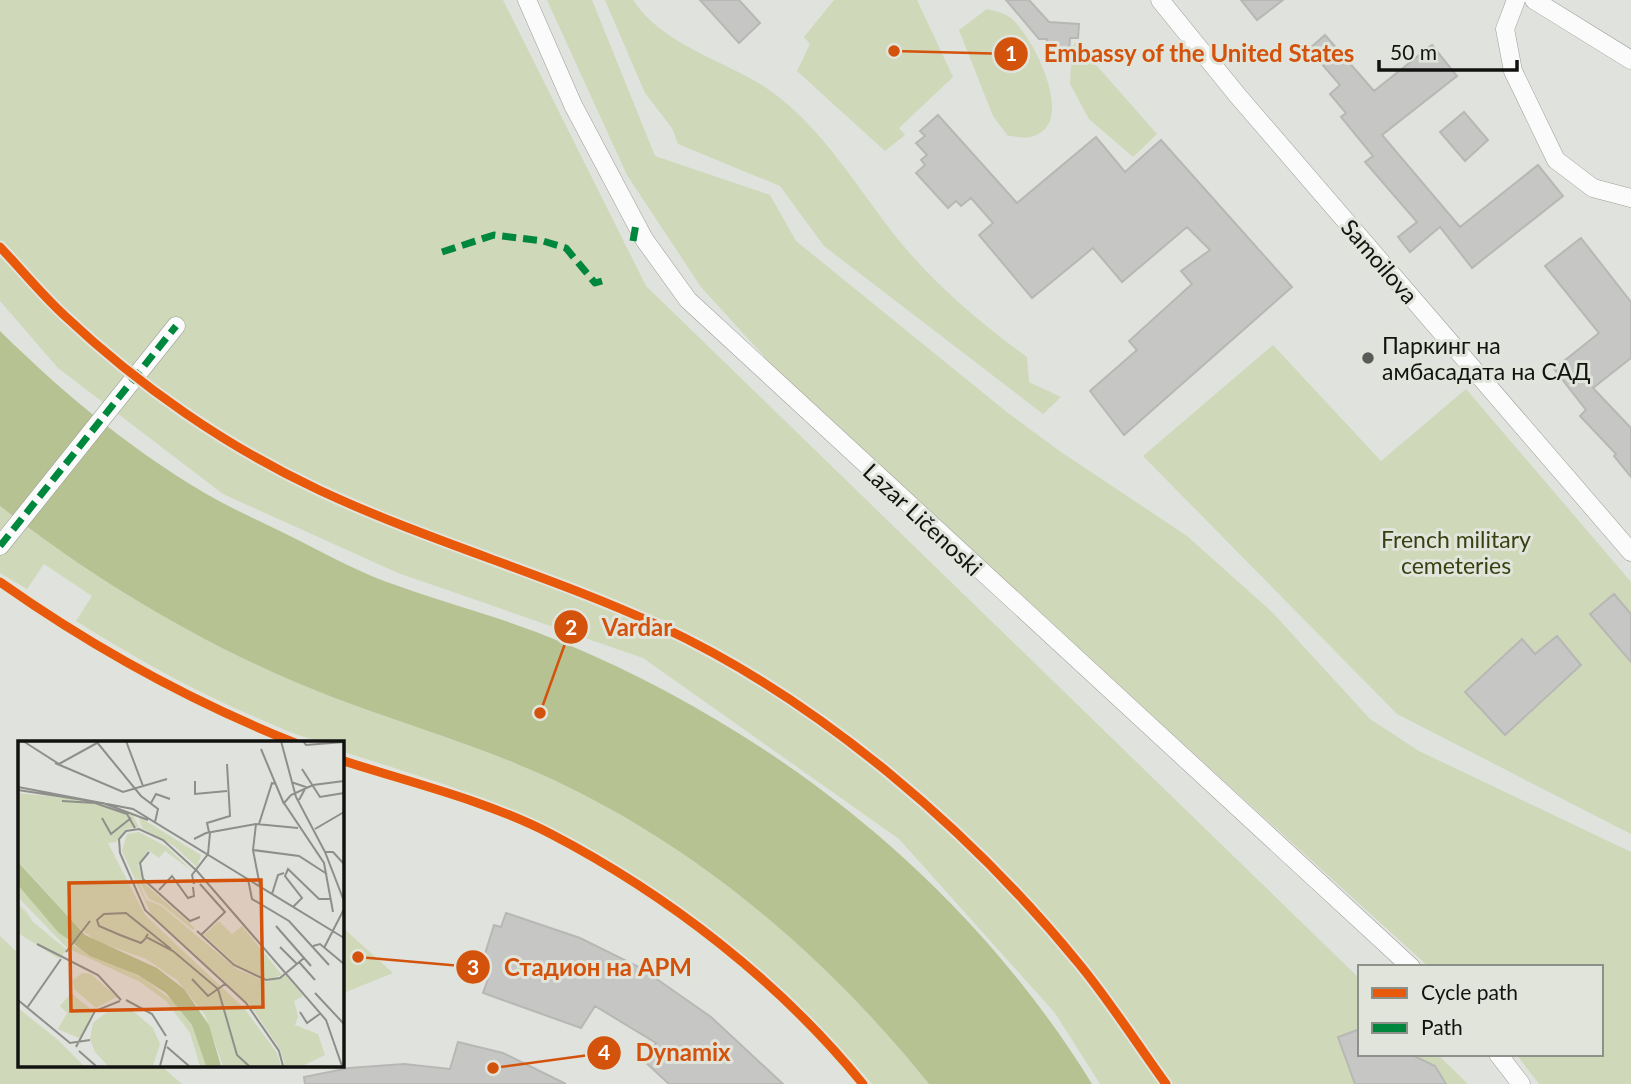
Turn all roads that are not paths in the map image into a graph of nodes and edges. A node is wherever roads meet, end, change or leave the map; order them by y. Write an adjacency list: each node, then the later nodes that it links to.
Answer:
1 (527, 0): 10 (street, Lazar Ličenoski)
2 (1160, 0): 9 (street, Samoilova)
3 (1516, 0): 6 (street)
4 (1534, 0): 5 (street)
5 (1628, 52)
6 (1631, 198)
7 (176, 326): 8 (street)
8 (0, 546)
9 (1631, 552)
10 (1409, 965)
11 (1500, 1056): 12 (street)
12 (1521, 1084)

